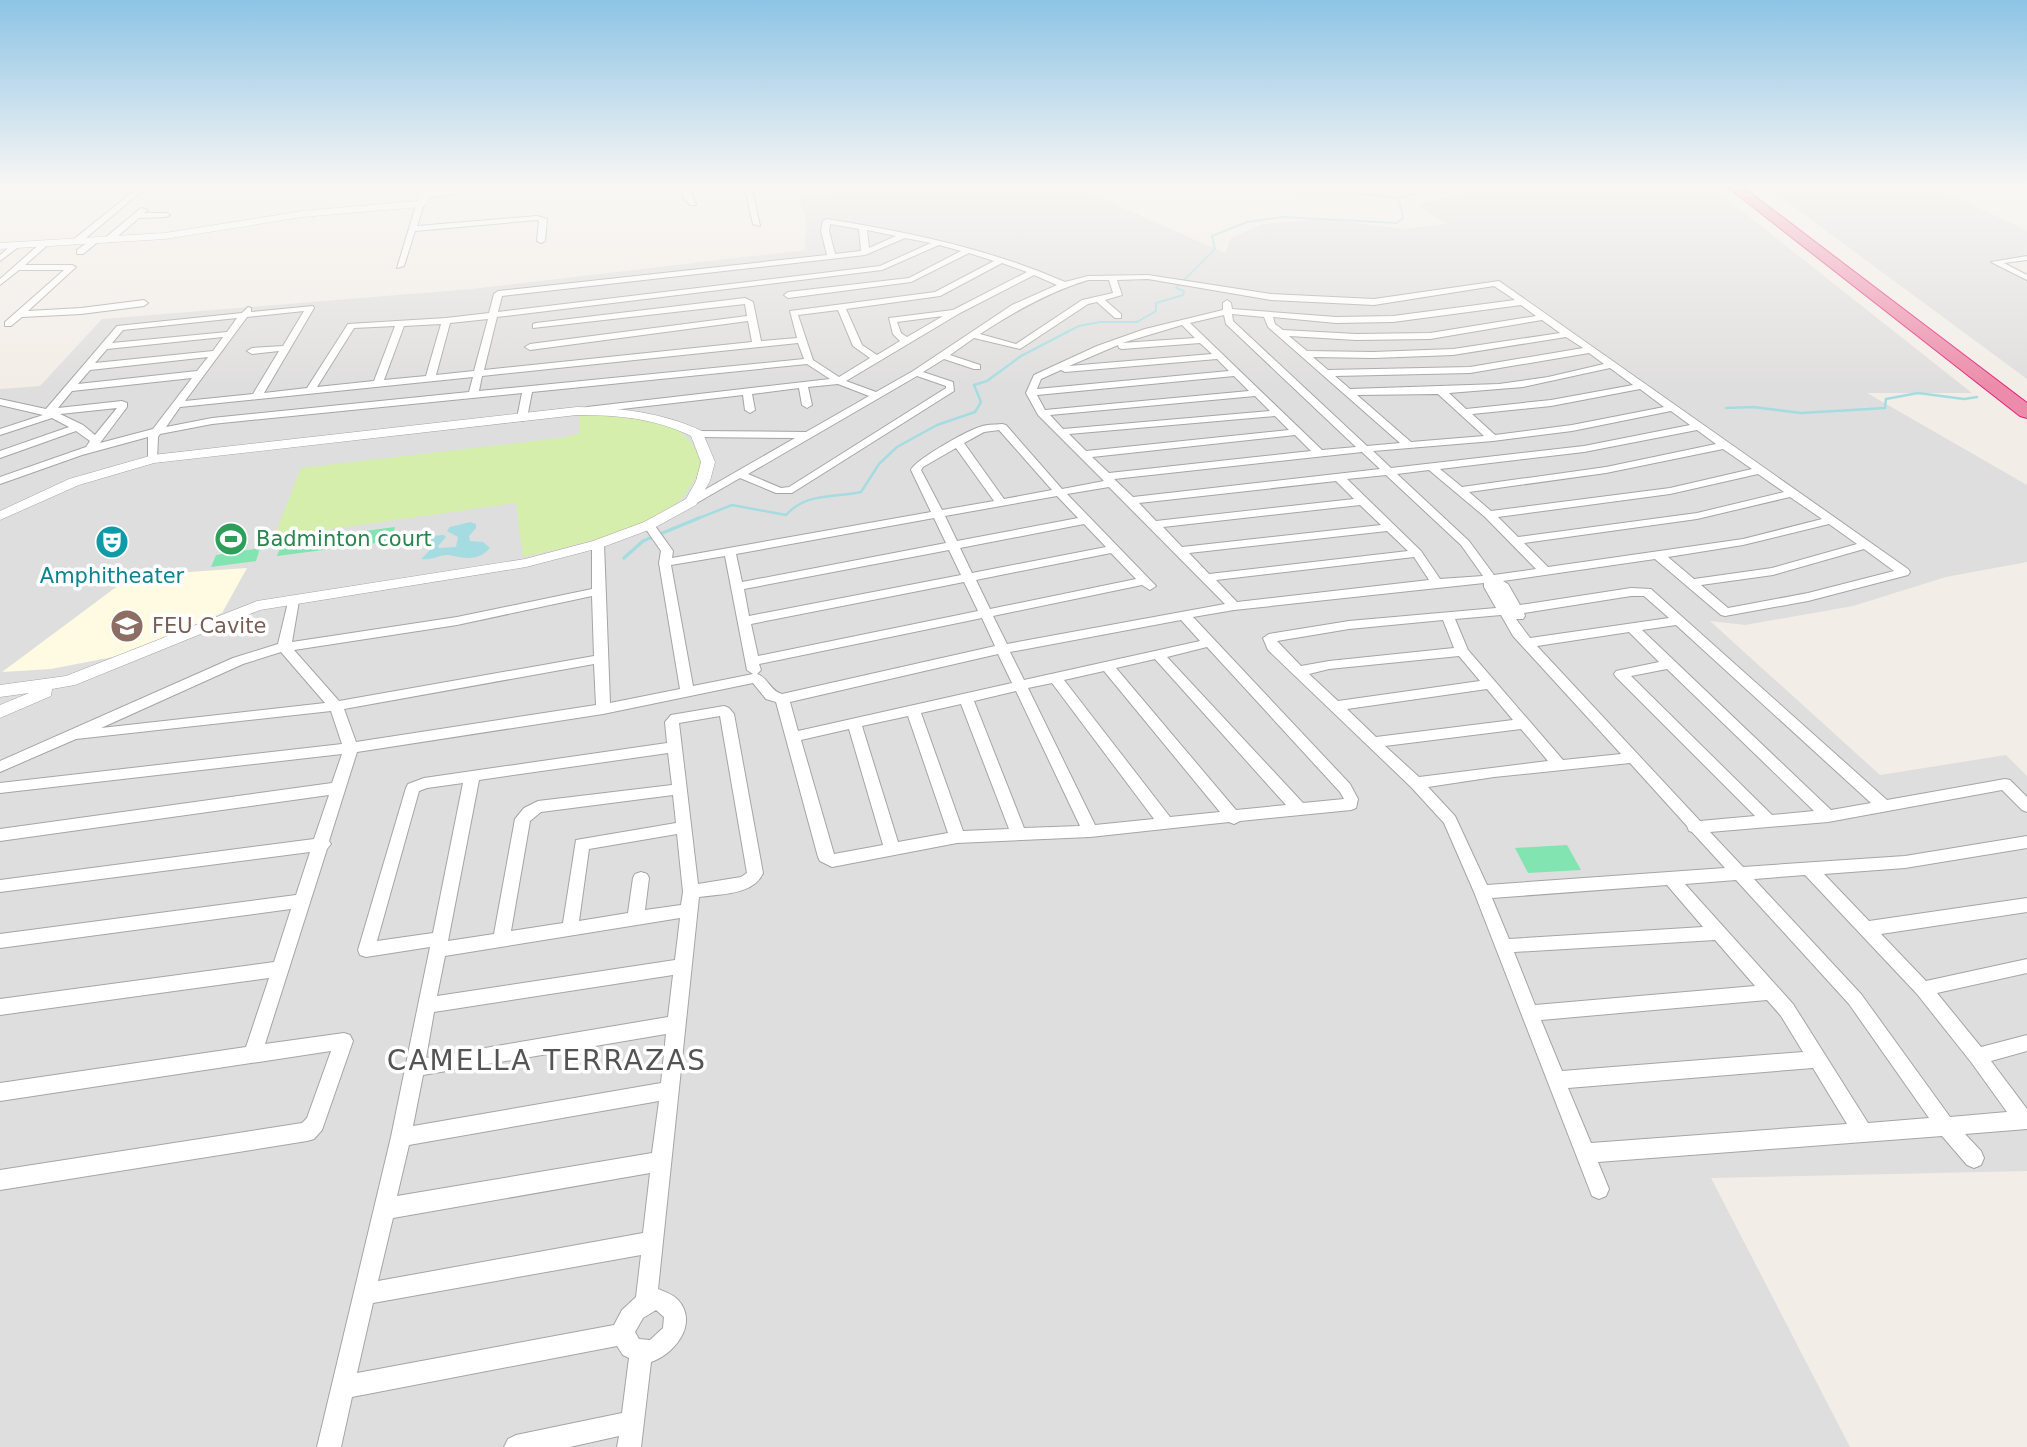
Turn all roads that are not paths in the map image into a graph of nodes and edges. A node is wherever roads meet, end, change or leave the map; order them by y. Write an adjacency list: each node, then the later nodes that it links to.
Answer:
1 (36, 253): 15 (street)
2 (405, 253): 14 (street)
3 (864, 253): 9 (street)
4 (917, 253): 19 (street)
5 (964, 253): 23 (street)
6 (972, 253): 12 (street)
7 (1823, 253): 11 (highway)
8 (1824, 253): 11 (highway)
9 (831, 255): 13 (street)
10 (2027, 258): 18 (street)
11 (1832, 259): 92 (highway); 100 (highway)
12 (1000, 261): 16 (street); 28 (street)
13 (775, 263): 19 (street); 35 (street)
14 (400, 266)
15 (19, 268): 20 (street); 34 (street)
16 (1035, 271): 21 (street); 31 (street)
17 (1112, 277): 21 (street); 22 (street); 24 (street)
18 (2027, 278)
19 (782, 279): 23 (street); 29 (street)
20 (0, 283)
21 (1064, 285): 49 (street)
22 (1227, 290): 25 (street); 32 (street)
23 (788, 295): 33 (street)
24 (1098, 299): 37 (street); 49 (street)
25 (1374, 302): 26 (street); 40 (street)
26 (1523, 302): 38 (street); 40 (street)
27 (144, 303): 34 (street)
28 (841, 306): 33 (street); 64 (street)
29 (538, 309): 35 (street); 45 (street)
30 (247, 311): 47 (street); 54 (street); 56 (street)
31 (957, 311): 52 (street); 52 (street)
32 (1227, 311): 36 (street); 42 (street); 118 (street)
33 (793, 313): 50 (street)
34 (20, 314): 44 (street)
35 (495, 314): 41 (street); 75 (street)
36 (1268, 315): 40 (street); 46 (street)
37 (1118, 316)
38 (1543, 317): 46 (street); 48 (street)
39 (753, 318): 45 (street); 53 (street); 55 (street)
40 (1393, 320)
41 (446, 321): 43 (street); 76 (street)
42 (1183, 321): 51 (street); 57 (street)
43 (401, 323): 78 (street); 83 (street)
44 (8, 324)
45 (536, 326): 55 (street)
46 (1281, 333): 61 (street)
47 (230, 334): 54 (street); 60 (street)
48 (1568, 334): 58 (street); 61 (street)
49 (973, 335): 62 (street)
50 (801, 340): 53 (street); 65 (street)
51 (1204, 340): 57 (street); 63 (street)
52 (906, 341): 64 (street)
53 (757, 344): 69 (street)
54 (104, 347): 68 (street)
55 (530, 347): 69 (street)
56 (287, 348): 59 (street); 91 (street)
57 (1100, 348): 70 (street)
58 (1590, 350): 66 (street); 73 (street)
59 (252, 351)
60 (216, 353): 68 (street); 74 (street)
61 (1304, 354): 73 (street)
62 (942, 355): 67 (street); 71 (street)
63 (1220, 356): 70 (street); 72 (street)
64 (876, 358): 77 (street)
65 (809, 361): 77 (street); 82 (street)
66 (1611, 365): 80 (street); 84 (street)
67 (977, 366)
68 (88, 367): 81 (street)
69 (527, 368): 75 (street)
70 (1056, 370): 87 (street)
71 (916, 373): 89 (street); 126 (street)
72 (1237, 373): 87 (street); 88 (street)
73 (1325, 373): 86 (street)
74 (199, 374): 81 (street); 94 (street)
75 (478, 374): 76 (street); 90 (street)
76 (430, 379): 78 (street)
77 (839, 381): 79 (street); 89 (street)
78 (379, 384): 83 (street)
79 (803, 386): 85 (street); 95 (street)
80 (1642, 386): 96 (street); 99 (street)
81 (70, 388): 101 (street)
82 (527, 390): 90 (street); 104 (street)
83 (310, 391): 91 (street)
84 (1441, 391): 86 (street); 99 (street)
85 (747, 392): 97 (street); 98 (street)
86 (1348, 392): 117 (street)
87 (1031, 393): 102 (street)
88 (1257, 393): 102 (street); 103 (street)
89 (875, 394): 112 (street)
90 (473, 395): 107 (street)
91 (257, 396): 94 (street)
92 (2027, 400)
93 (0, 402): 101 (street)
94 (175, 405): 107 (street)
95 (807, 405)
96 (1673, 408): 106 (street); 113 (street)
97 (750, 410)
98 (577, 411): 104 (street); 111 (street)
99 (1464, 412): 113 (street)
100 (2027, 412)
101 (52, 413): 105 (street); 108 (street); 115 (street)
102 (1042, 413): 109 (street)
103 (1277, 413): 109 (street); 110 (street)
104 (522, 418): 122 (street)
105 (79, 427): 115 (street); 120 (street)
106 (1698, 427): 116 (street); 123 (street)
107 (158, 430): 115 (street); 122 (street)
108 (0, 432)
109 (1061, 432): 121 (street)
110 (1297, 432): 119 (street); 121 (street)
111 (697, 434): 112 (street); 135 (street)
112 (807, 435): 126 (street)
113 (1493, 438): 117 (street)
114 (957, 441): 131 (street); 136 (street); 137 (street)
115 (93, 444): 129 (street)
116 (1725, 445): 124 (street); 130 (street)
117 (1410, 446): 118 (street)
118 (1363, 449): 119 (street); 125 (street)
119 (1319, 453): 128 (street)
120 (0, 455)
121 (1083, 455): 128 (street)
122 (153, 459): 139 (street)
123 (1433, 468): 125 (street); 130 (street)
124 (1760, 470): 132 (street); 138 (street)
125 (1387, 473): 127 (street); 158 (street)
126 (742, 475): 135 (street)
127 (1339, 478): 133 (street); 134 (street)
128 (1108, 480): 131 (street); 133 (street)
129 (0, 481)
130 (1462, 490): 138 (street)
131 (1059, 492): 136 (street); 140 (street)
132 (1792, 493): 141 (street); 145 (street)
133 (1130, 501): 142 (street)
134 (1363, 501): 142 (street); 143 (street)
135 (691, 502): 144 (street)
136 (1001, 503): 137 (street)
137 (938, 514): 147 (street); 151 (street)
138 (1489, 515): 145 (street)
139 (0, 516)
140 (1086, 520): 147 (street); 149 (street)
141 (1831, 520): 148 (street); 153 (street)
142 (1153, 525): 150 (street)
143 (1392, 527): 150 (street); 152 (street)
144 (651, 529): 146 (street); 154 (street)
145 (1515, 541): 155 (street)
146 (598, 544): 162 (street); 163 (street)
147 (955, 545): 156 (street); 161 (street)
148 (1866, 545): 160 (street); 160 (street)
149 (1113, 549): 156 (street); 166 (street)
150 (1179, 551): 157 (street)
151 (730, 552): 154 (street); 161 (street)
152 (1417, 553): 157 (street); 159 (street)
153 (1658, 555): 155 (street); 160 (street)
154 (666, 557): 191 (street)
155 (1544, 570): 158 (street)
156 (969, 577): 166 (street); 169 (street)
157 (1206, 578): 164 (street)
158 (1491, 579): 159 (street); 165 (street)
159 (1437, 583): 164 (street)
160 (1692, 583)
161 (737, 587): 169 (street)
162 (598, 592): 174 (street); 178 (street)
163 (293, 601): 174 (street); 181 (street)
164 (1234, 606): 167 (street)
165 (1510, 610): 168 (street); 170 (street); 172 (street)
166 (985, 614): 175 (street); 179 (street)
167 (1184, 615): 173 (street); 175 (street)
168 (1448, 617): 176 (street); 183 (street)
169 (744, 621): 179 (street)
170 (1678, 621): 171 (street); 214 (street)
171 (1632, 628): 172 (street); 180 (street)
172 (1528, 642): 206 (street)
173 (1208, 643): 177 (street); 216 (street)
174 (285, 647): 194 (street); 201 (street)
175 (1002, 649): 189 (street); 192 (street)
176 (1462, 651): 183 (street); 188 (street)
177 (1158, 655): 182 (street); 216 (street)
178 (601, 659): 194 (street); 196 (street)
179 (752, 661): 184 (street)
180 (1670, 664): 217 (street); 219 (street)
181 (106, 666): 186 (street); 187 (street)
182 (1108, 667): 185 (street); 218 (street)
183 (1300, 671): 195 (street)
184 (756, 678): 191 (street); 192 (street)
185 (1055, 679): 189 (street); 220 (street)
186 (0, 680)
187 (69, 681): 190 (street); 198 (street)
188 (1492, 684): 195 (street); 200 (street)
189 (1018, 687): 193 (street); 223 (street)
190 (0, 691)
191 (687, 693): 196 (street)
192 (782, 699): 202 (street)
193 (966, 699): 197 (street); 224 (street)
194 (336, 706): 201 (street); 205 (street)
195 (1334, 706): 203 (street)
196 (603, 709): 205 (street)
197 (913, 710): 199 (street); 226 (street)
198 (0, 712)
199 (854, 724): 202 (street); 229 (street)
200 (1524, 724): 203 (street); 207 (street)
201 (63, 737): 208 (street)
202 (793, 737): 229 (street)
203 (1373, 742): 210 (street)
204 (674, 747): 209 (street); 213 (street); 237 (street)
205 (351, 748): 211 (street); 212 (street)
206 (1632, 758): 207 (street); 222 (street)
207 (1559, 765): 210 (street)
208 (0, 767)
209 (472, 777): 245 (street); 245 (street)
210 (1416, 783): 235 (street)
211 (0, 788)
212 (339, 788): 225 (street); 228 (street)
213 (680, 789): 221 (street); 243 (street)
214 (1884, 806): 215 (street); 217 (street)
215 (2027, 806)
216 (1299, 809): 218 (street)
217 (1828, 816): 219 (street)
218 (1234, 818): 220 (street)
219 (1769, 821): 222 (street)
220 (1167, 824): 223 (street)
221 (684, 827): 237 (street); 240 (street)
222 (1694, 827): 231 (street)
223 (1090, 831): 224 (street)
224 (1018, 832): 226 (street)
225 (0, 835)
226 (957, 837): 229 (street)
227 (2027, 842): 230 (street)
228 (323, 844): 234 (street); 236 (street)
229 (893, 850)
230 (1810, 870): 231 (street); 241 (street)
231 (1740, 875): 233 (street); 265 (street)
232 (641, 878): 239 (street)
233 (1672, 880): 235 (street); 242 (street)
234 (0, 887)
235 (1482, 892): 246 (street)
236 (302, 901): 244 (street); 249 (street)
237 (691, 901): 239 (street); 247 (street)
238 (2027, 905): 241 (street)
239 (636, 918): 240 (street)
240 (570, 929): 243 (street)
241 (1865, 929): 250 (street)
242 (1718, 933): 246 (street); 251 (street)
243 (501, 939): 245 (street)
244 (0, 941)
245 (438, 944): 252 (street)
246 (1503, 946): 254 (street)
247 (683, 966): 252 (street); 255 (street)
248 (2027, 966): 250 (street)
249 (280, 969): 253 (street); 257 (street)
250 (1923, 989): 258 (street)
251 (1770, 992): 254 (street); 259 (street)
252 (426, 1006): 260 (street)
253 (0, 1007)
254 (1530, 1013): 261 (street)
255 (677, 1024): 260 (street); 262 (street)
256 (2027, 1043): 258 (street)
257 (253, 1055): 263 (street); 271 (street)
258 (1977, 1056): 264 (street)
259 (1816, 1059): 261 (street); 266 (street)
260 (414, 1068): 267 (street)
261 (1556, 1080): 268 (street)
262 (670, 1090): 267 (street); 270 (street)
263 (0, 1092)
264 (2026, 1121): 265 (street)
265 (1945, 1125): 266 (street); 269 (street)
266 (1862, 1131): 268 (street)
267 (401, 1137): 273 (street)
268 (1585, 1153): 272 (street)
269 (1974, 1158)
270 (662, 1161): 273 (street); 274 (street)
271 (0, 1180)
272 (1599, 1189)
273 (383, 1209): 275 (street)
274 (653, 1242): 275 (street); 276 (street)
275 (364, 1294): 279 (street)
276 (646, 1301): 277 (street); 278 (street)
277 (625, 1334): 278 (street); 279 (street)
278 (641, 1352): 280 (street)
279 (344, 1387): 282 (street)
280 (632, 1422): 281 (street); 283 (street)
281 (521, 1446)
282 (329, 1447)
283 (629, 1447)

